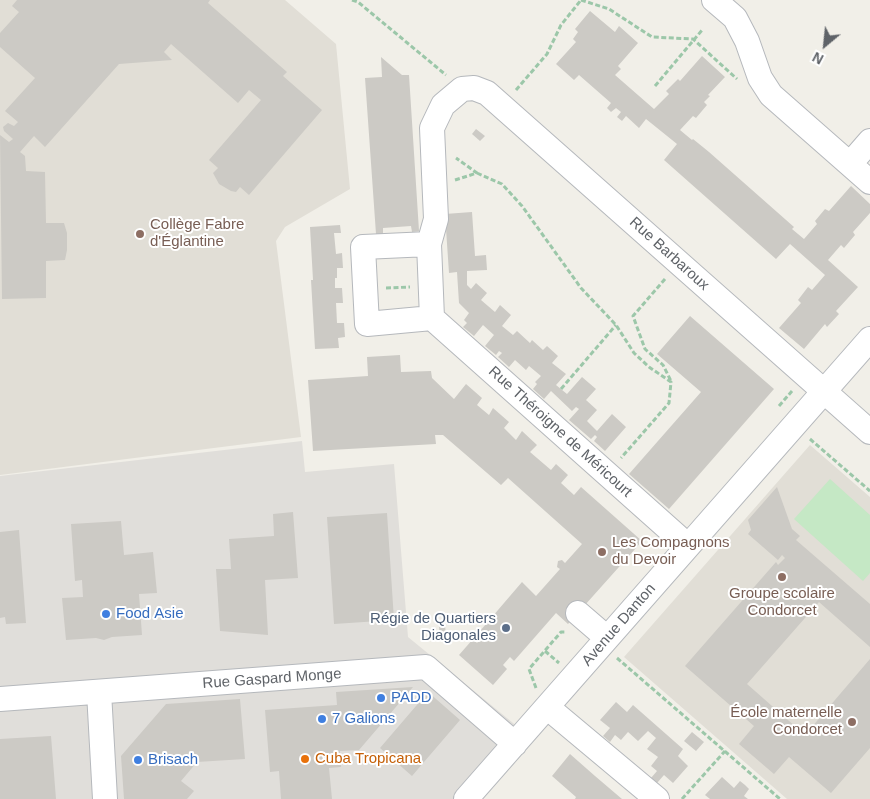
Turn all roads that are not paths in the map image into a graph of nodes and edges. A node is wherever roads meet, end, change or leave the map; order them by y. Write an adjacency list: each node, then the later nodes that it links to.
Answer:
1 (714, 0): 3 (street)
2 (870, 141): 3 (street)
3 (850, 164): 4 (street)
4 (870, 182)
5 (429, 244): 6 (street); 6 (street); 8 (street, Rue Barbaroux)
6 (432, 318): 10 (street, Rue Théroigne de Méricourt)
7 (870, 339): 8 (street, Avenue Danton)
8 (824, 392): 9 (street, Rue Barbaroux); 10 (street, Avenue Danton)
9 (870, 432)
10 (688, 546): 12 (street, Avenue Danton)
11 (574, 623): 12 (street)
12 (604, 641): 14 (street, Avenue Danton)
13 (99, 692): 15 (street, Rue Gaspard Monge); 16 (street, Rue Gaspard Monge); 17 (street)
14 (542, 698): 16 (street, Avenue Danton); 19 (street)
15 (0, 699)
16 (515, 744): 18 (street, Avenue Danton)
17 (104, 799)
18 (466, 799)
19 (656, 799)

